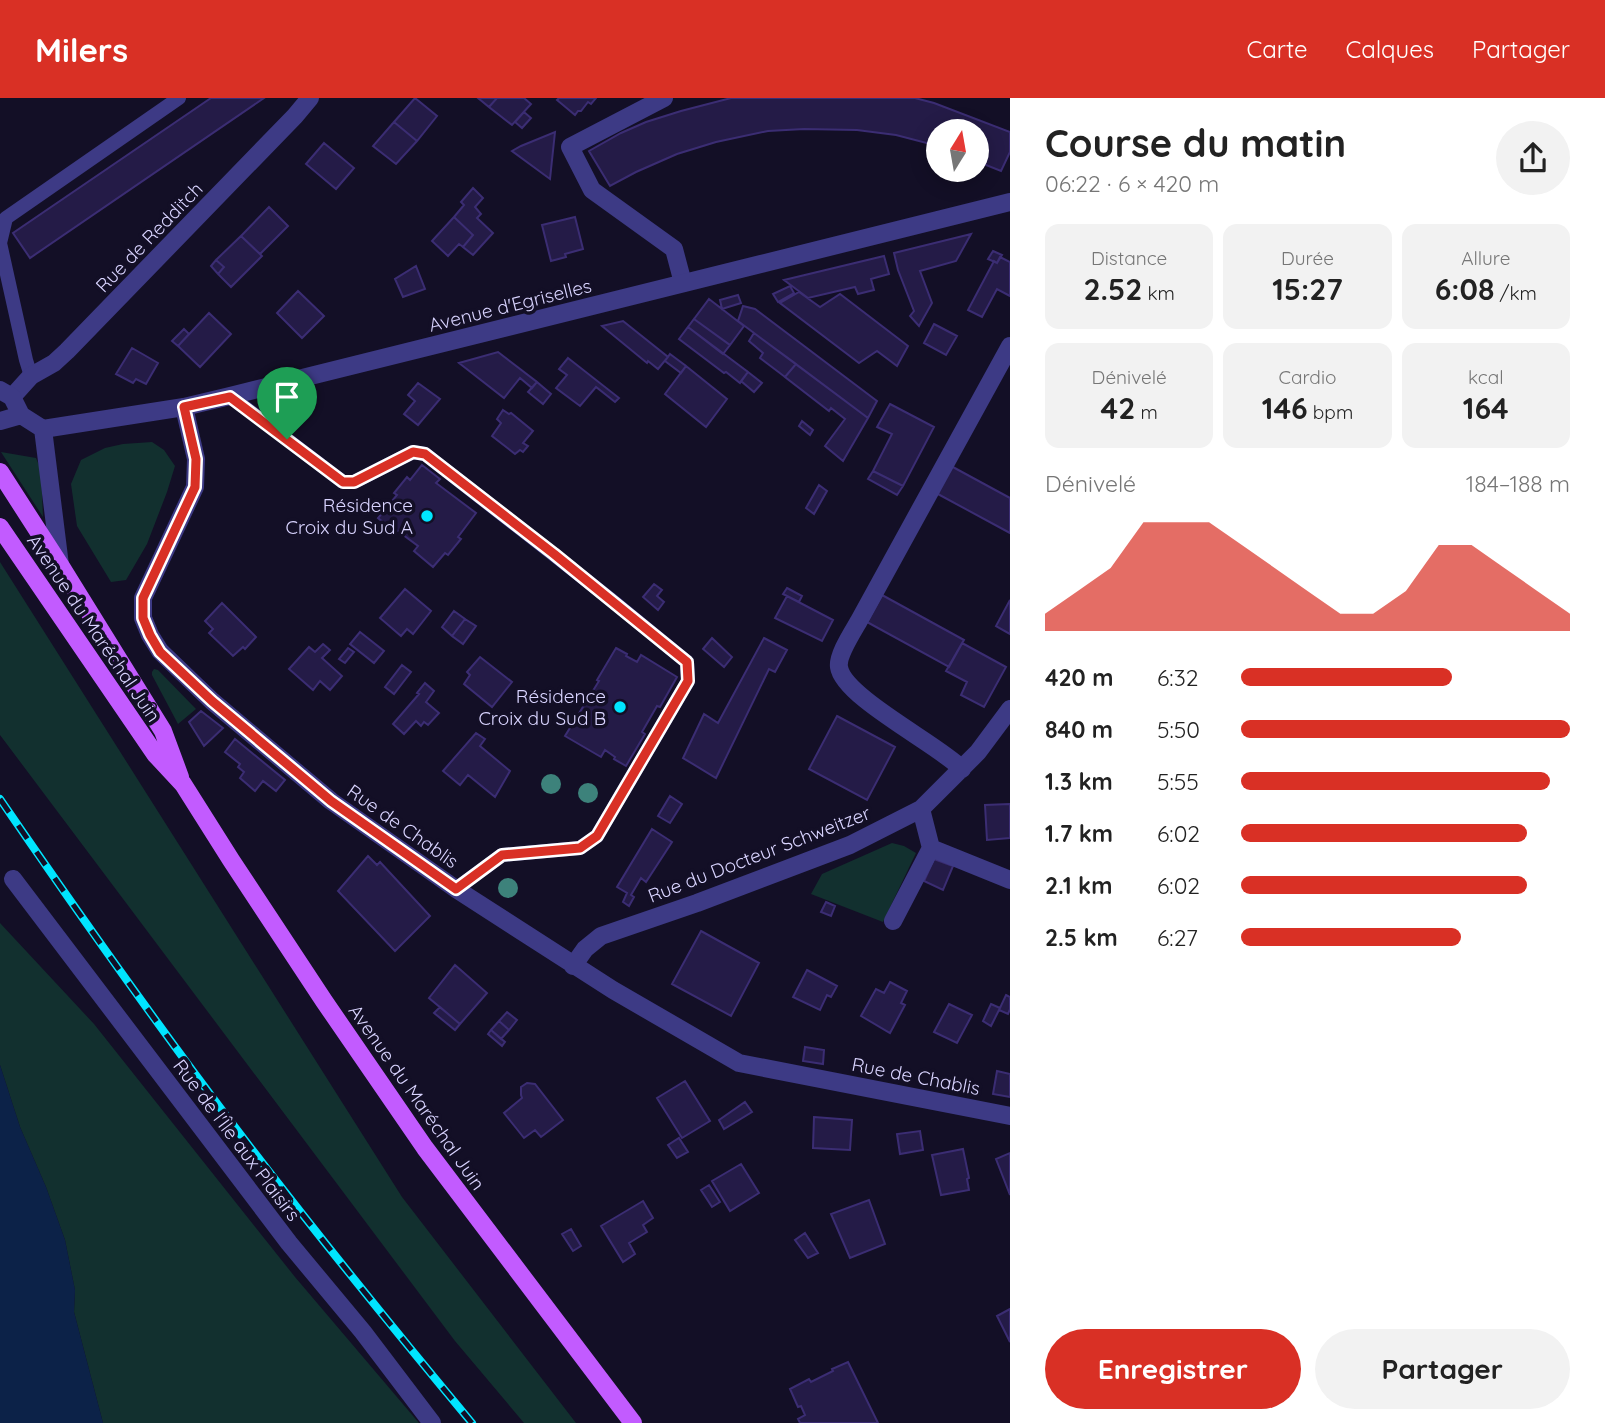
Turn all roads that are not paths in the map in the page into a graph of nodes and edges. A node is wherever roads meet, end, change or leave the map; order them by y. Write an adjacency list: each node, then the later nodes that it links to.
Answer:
1 (310, 98): 7 (street, Rue de Redditch)
2 (664, 98): 5 (street)
3 (173, 100): 7 (lane)
4 (1010, 202): 5 (street, Avenue d'Egriselles)
5 (683, 283): 9 (street, Avenue d'Egriselles)
6 (1010, 346): 18 (street)
7 (31, 376): 8 (street, Rue de Redditch)
8 (6, 394): 11 (street)
9 (230, 397): 10 (street, Avenue d'Egriselles); 24 (lane)
10 (184, 407): 13 (street, Avenue d'Egriselles); 24 (street, Rue de Chablis)
11 (21, 415): 12 (street); 13 (street)
12 (1, 422)
13 (43, 429): 16 (street)
14 (0, 472): 16 (main road, Avenue du Maréchal Juin)
15 (0, 527): 19 (main road, Avenue du Maréchal Juin)
16 (60, 565): 19 (main road, Avenue du Maréchal Juin)
17 (1010, 709): 18 (street, Rue du Docteur Schweitzer)
18 (961, 769): 20 (street, Rue du Docteur Schweitzer)
19 (183, 784): 29 (main road, Avenue du Maréchal Juin)
20 (921, 809): 21 (street); 26 (street, Rue du Docteur Schweitzer)
21 (931, 848): 23 (street); 25 (street)
22 (13, 879): 28 (street, Rue de l'Île aux Plaisirs)
23 (1010, 880)
24 (456, 889): 26 (street, Rue de Chablis)
25 (893, 921)
26 (573, 966): 27 (street, Rue de Chablis)
27 (1010, 1115)
28 (432, 1423)
29 (633, 1423)

